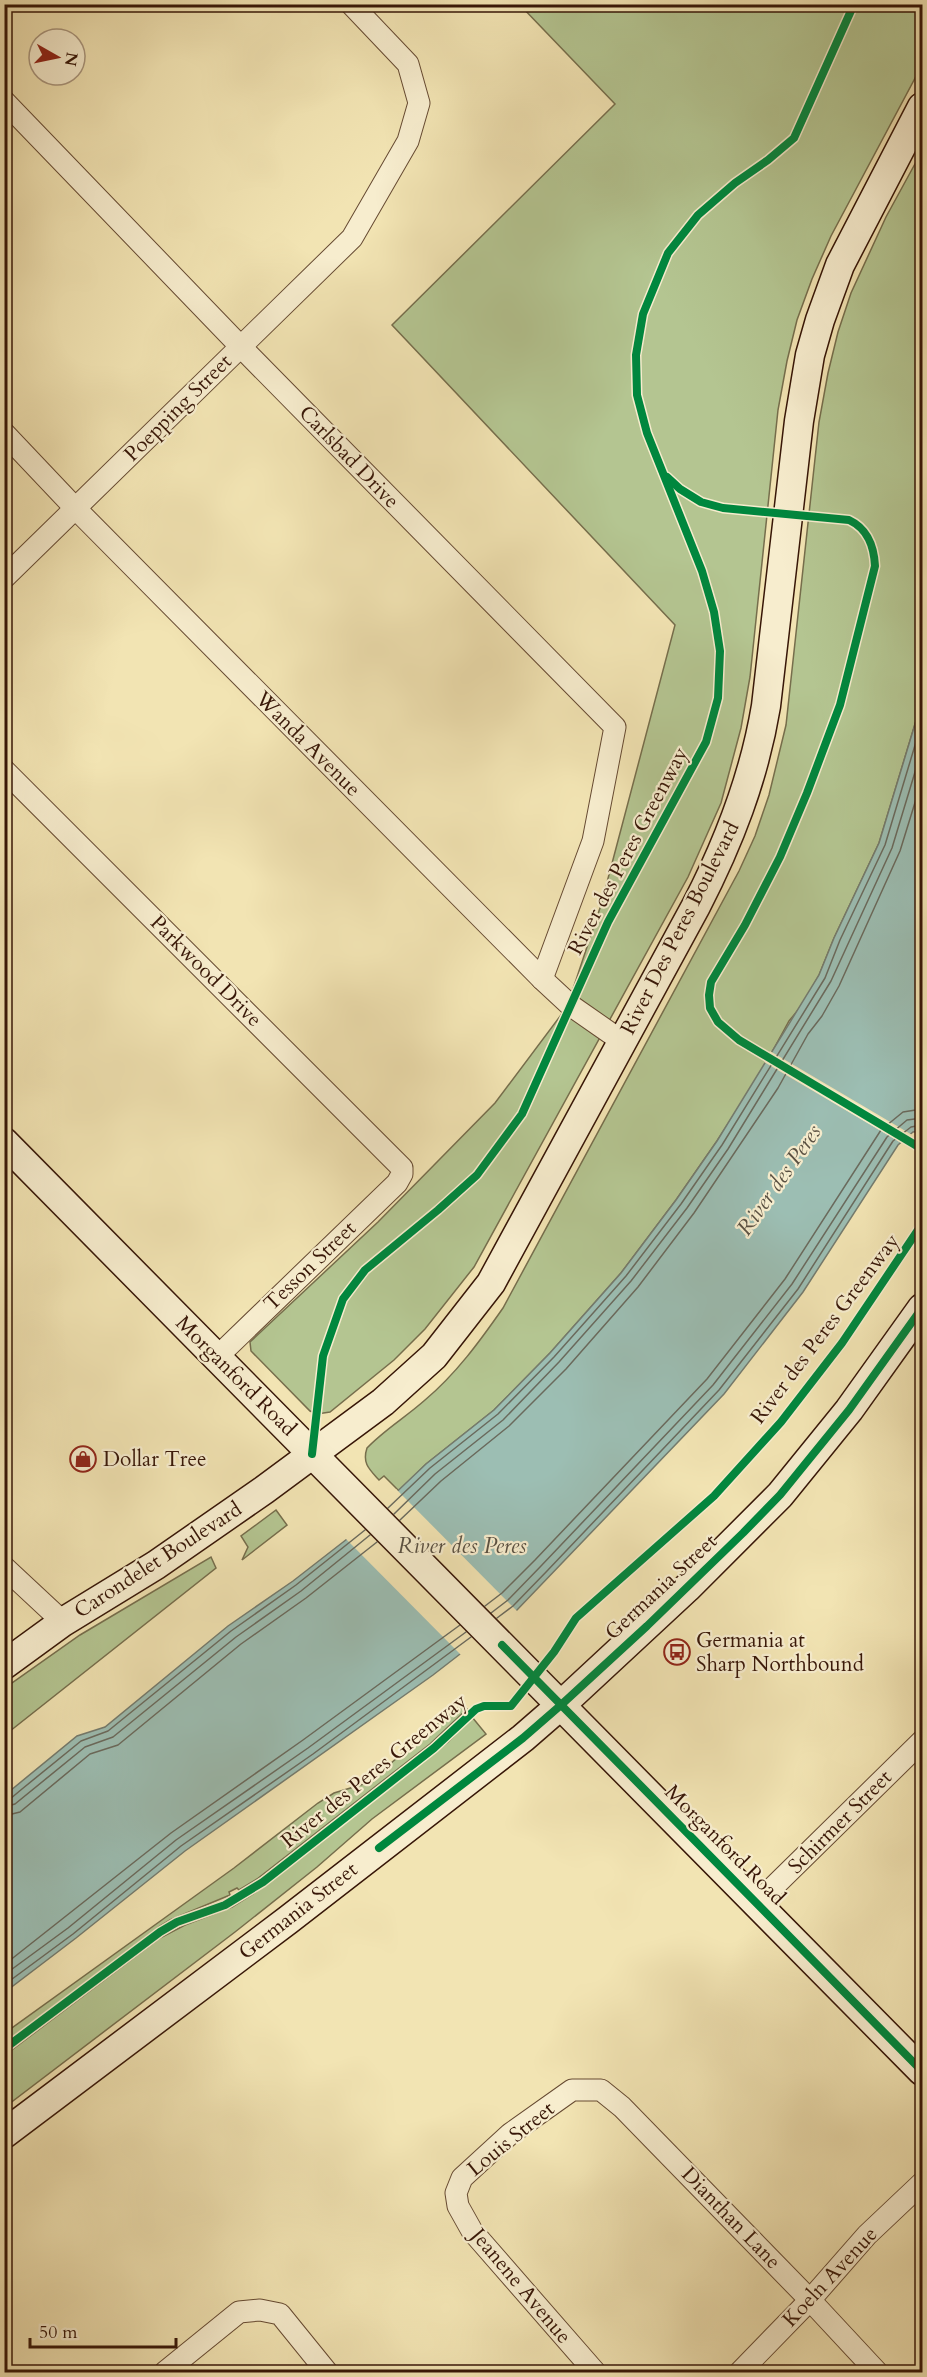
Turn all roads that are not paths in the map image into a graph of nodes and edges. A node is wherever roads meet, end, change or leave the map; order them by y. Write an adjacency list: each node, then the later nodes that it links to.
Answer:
1 (351, 4): 4 (street, Poepping Street)
2 (4, 101): 4 (street, Carlsbad Drive)
3 (922, 107): 10 (main road, River Des Peres Boulevard)
4 (241, 346): 6 (street, Poepping Street); 9 (street, Carlsbad Drive)
5 (4, 434): 6 (street, Wanda Avenue)
6 (76, 509): 7 (street, Poepping Street); 9 (street, Wanda Avenue)
7 (4, 578)
8 (4, 770): 12 (street, Parkwood Drive)
9 (542, 979): 10 (street, Wanda Avenue)
10 (623, 1042): 15 (main road, River Des Peres Boulevard)
11 (4, 1142): 14 (main road, Morganford Road)
12 (402, 1174): 14 (street, Tesson Street)
13 (922, 1308): 19 (main road, Germania Street)
14 (217, 1357): 15 (main road, Morganford Road)
15 (312, 1454): 17 (main road, Carondelet Boulevard); 19 (main road, Morganford Road)
16 (4, 1567): 17 (street)
17 (63, 1622): 18 (main road, Carondelet Boulevard)
18 (4, 1665)
19 (561, 1705): 21 (main road, Morganford Road); 24 (main road, Germania Street)
20 (922, 1741): 21 (street, Schirmer Street)
21 (757, 1904): 22 (main road, Morganford Road)
22 (922, 2071)
23 (572, 2090): 26 (street, Louis Street); 27 (street, Dianthan Lane)
24 (4, 2134)
25 (922, 2183): 27 (street, Koeln Avenue)
26 (456, 2193): 30 (street, Jeanene Avenue)
27 (810, 2300): 31 (street, Koeln Avenue); 32 (street, Dianthan Lane)
28 (165, 2373): 29 (street)
29 (327, 2373)
30 (595, 2373)
31 (740, 2373)
32 (876, 2373)

